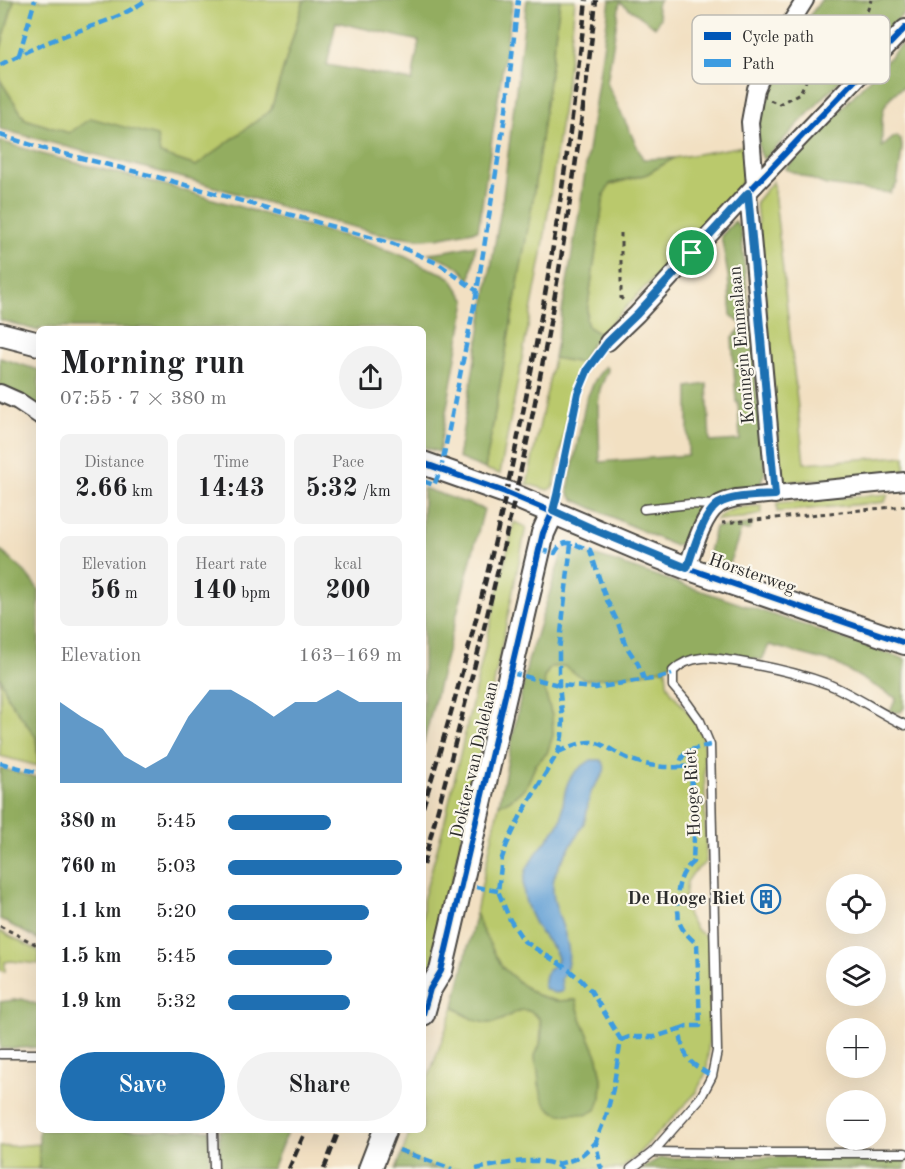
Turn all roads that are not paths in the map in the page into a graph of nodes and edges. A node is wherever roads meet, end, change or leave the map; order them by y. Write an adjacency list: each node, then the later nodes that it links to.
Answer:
1 (805, 0): 2 (street, Koningin Emmalaan)
2 (796, 15)
3 (905, 28): 4 (street)
4 (890, 44)
5 (759, 84): 7 (street, Koningin Emmalaan)
6 (852, 84): 7 (street)
7 (752, 189): 9 (street); 15 (street, Koningin Emmalaan)
8 (0, 334): 10 (street)
9 (608, 342)
10 (36, 343)
11 (0, 393): 12 (street)
12 (36, 413)
13 (426, 464): 18 (street, Horsterweg)
14 (905, 481): 15 (street)
15 (775, 495): 16 (street)
16 (718, 505): 17 (lane); 19 (street)
17 (644, 509)
18 (553, 511): 19 (street, Horsterweg); 22 (street, Dokter van Dalelaan)
19 (687, 568): 20 (street, Horsterweg)
20 (905, 643)
21 (905, 725): 27 (lane, Hooge Riet)
22 (426, 1003)
23 (0, 1054): 24 (lane)
24 (36, 1054)
25 (213, 1133): 29 (lane)
26 (384, 1133): 30 (street)
27 (653, 1152): 28 (lane); 31 (lane, Hooge Riet)
28 (905, 1153)
29 (214, 1169)
30 (370, 1169)
31 (631, 1169)

